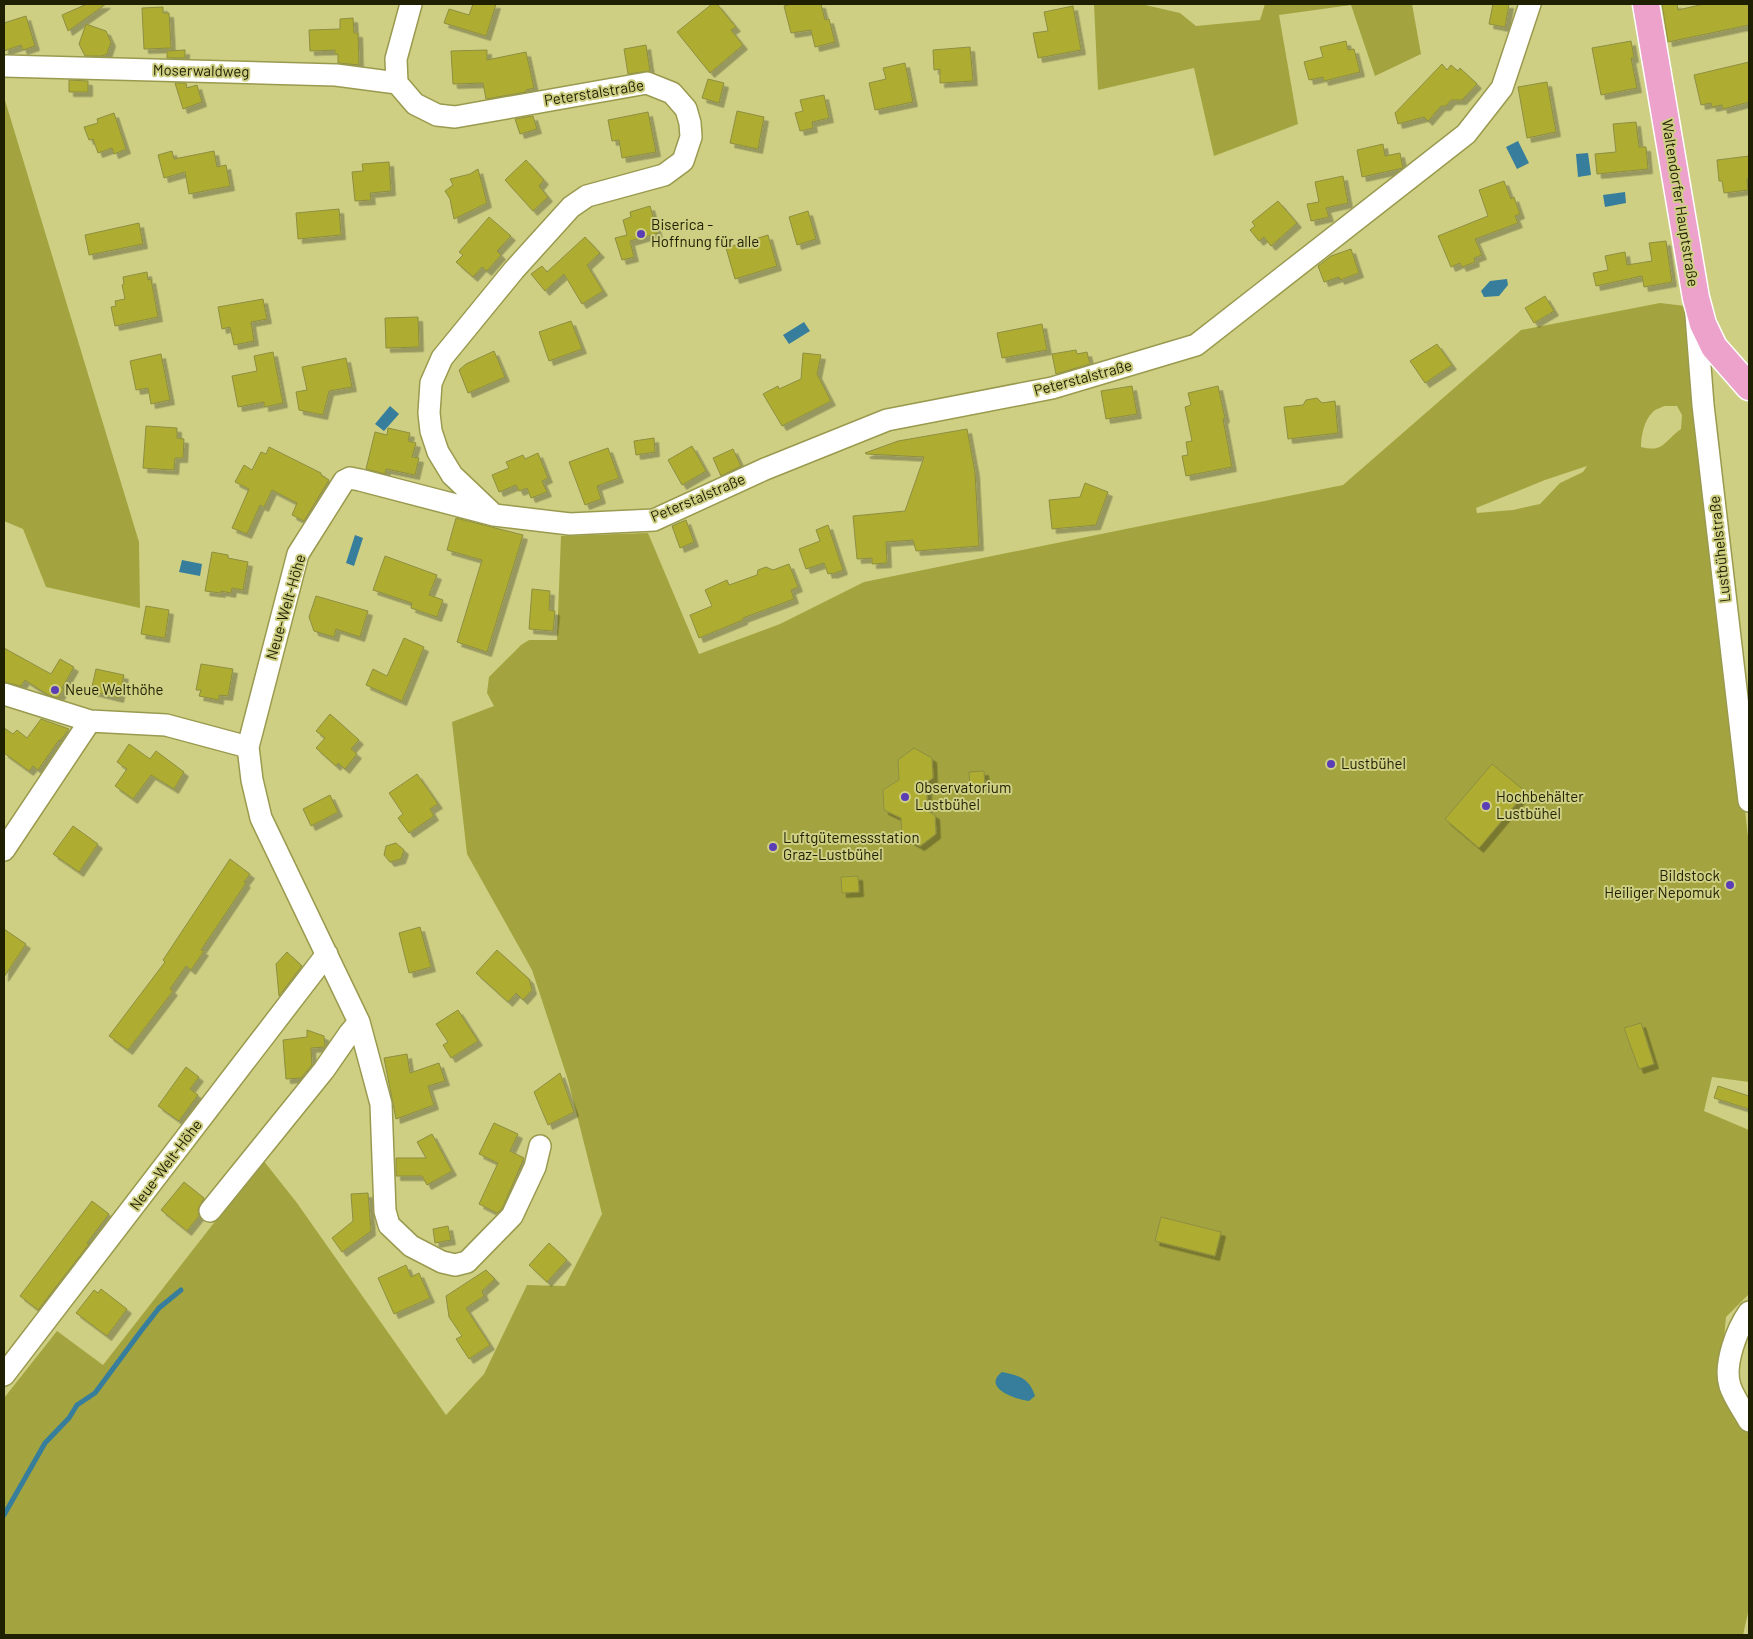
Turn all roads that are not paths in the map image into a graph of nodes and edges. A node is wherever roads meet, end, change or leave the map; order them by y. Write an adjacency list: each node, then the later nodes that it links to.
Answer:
1 (411, 4): 5 (street)
2 (1530, 4): 8 (street, Peterstalstraße)
3 (1646, 4): 6 (main road, Waltendorfer Hauptstraße)
4 (4, 66): 5 (street, Moserwaldweg)
5 (397, 83): 8 (street, Peterstalstraße)
6 (1696, 298): 7 (main road, Waltendorfer Hauptstraße); 12 (street, Lustbühelstraße)
7 (1749, 387)
8 (494, 515): 11 (street, Neue-Welt-Höhe)
9 (4, 694): 10 (street)
10 (90, 721): 11 (street); 13 (street)
11 (248, 747): 14 (street, Neue-Welt-Höhe)
12 (1749, 801)
13 (4, 850)
14 (327, 954): 15 (street, Neue-Welt-Höhe); 19 (street, Neue-Welt-Höhe)
15 (359, 1022): 16 (street, Neue-Welt-Höhe); 17 (street)
16 (540, 1146)
17 (210, 1211)
18 (1749, 1312): 20 (street)
19 (4, 1375)
20 (1749, 1421)

